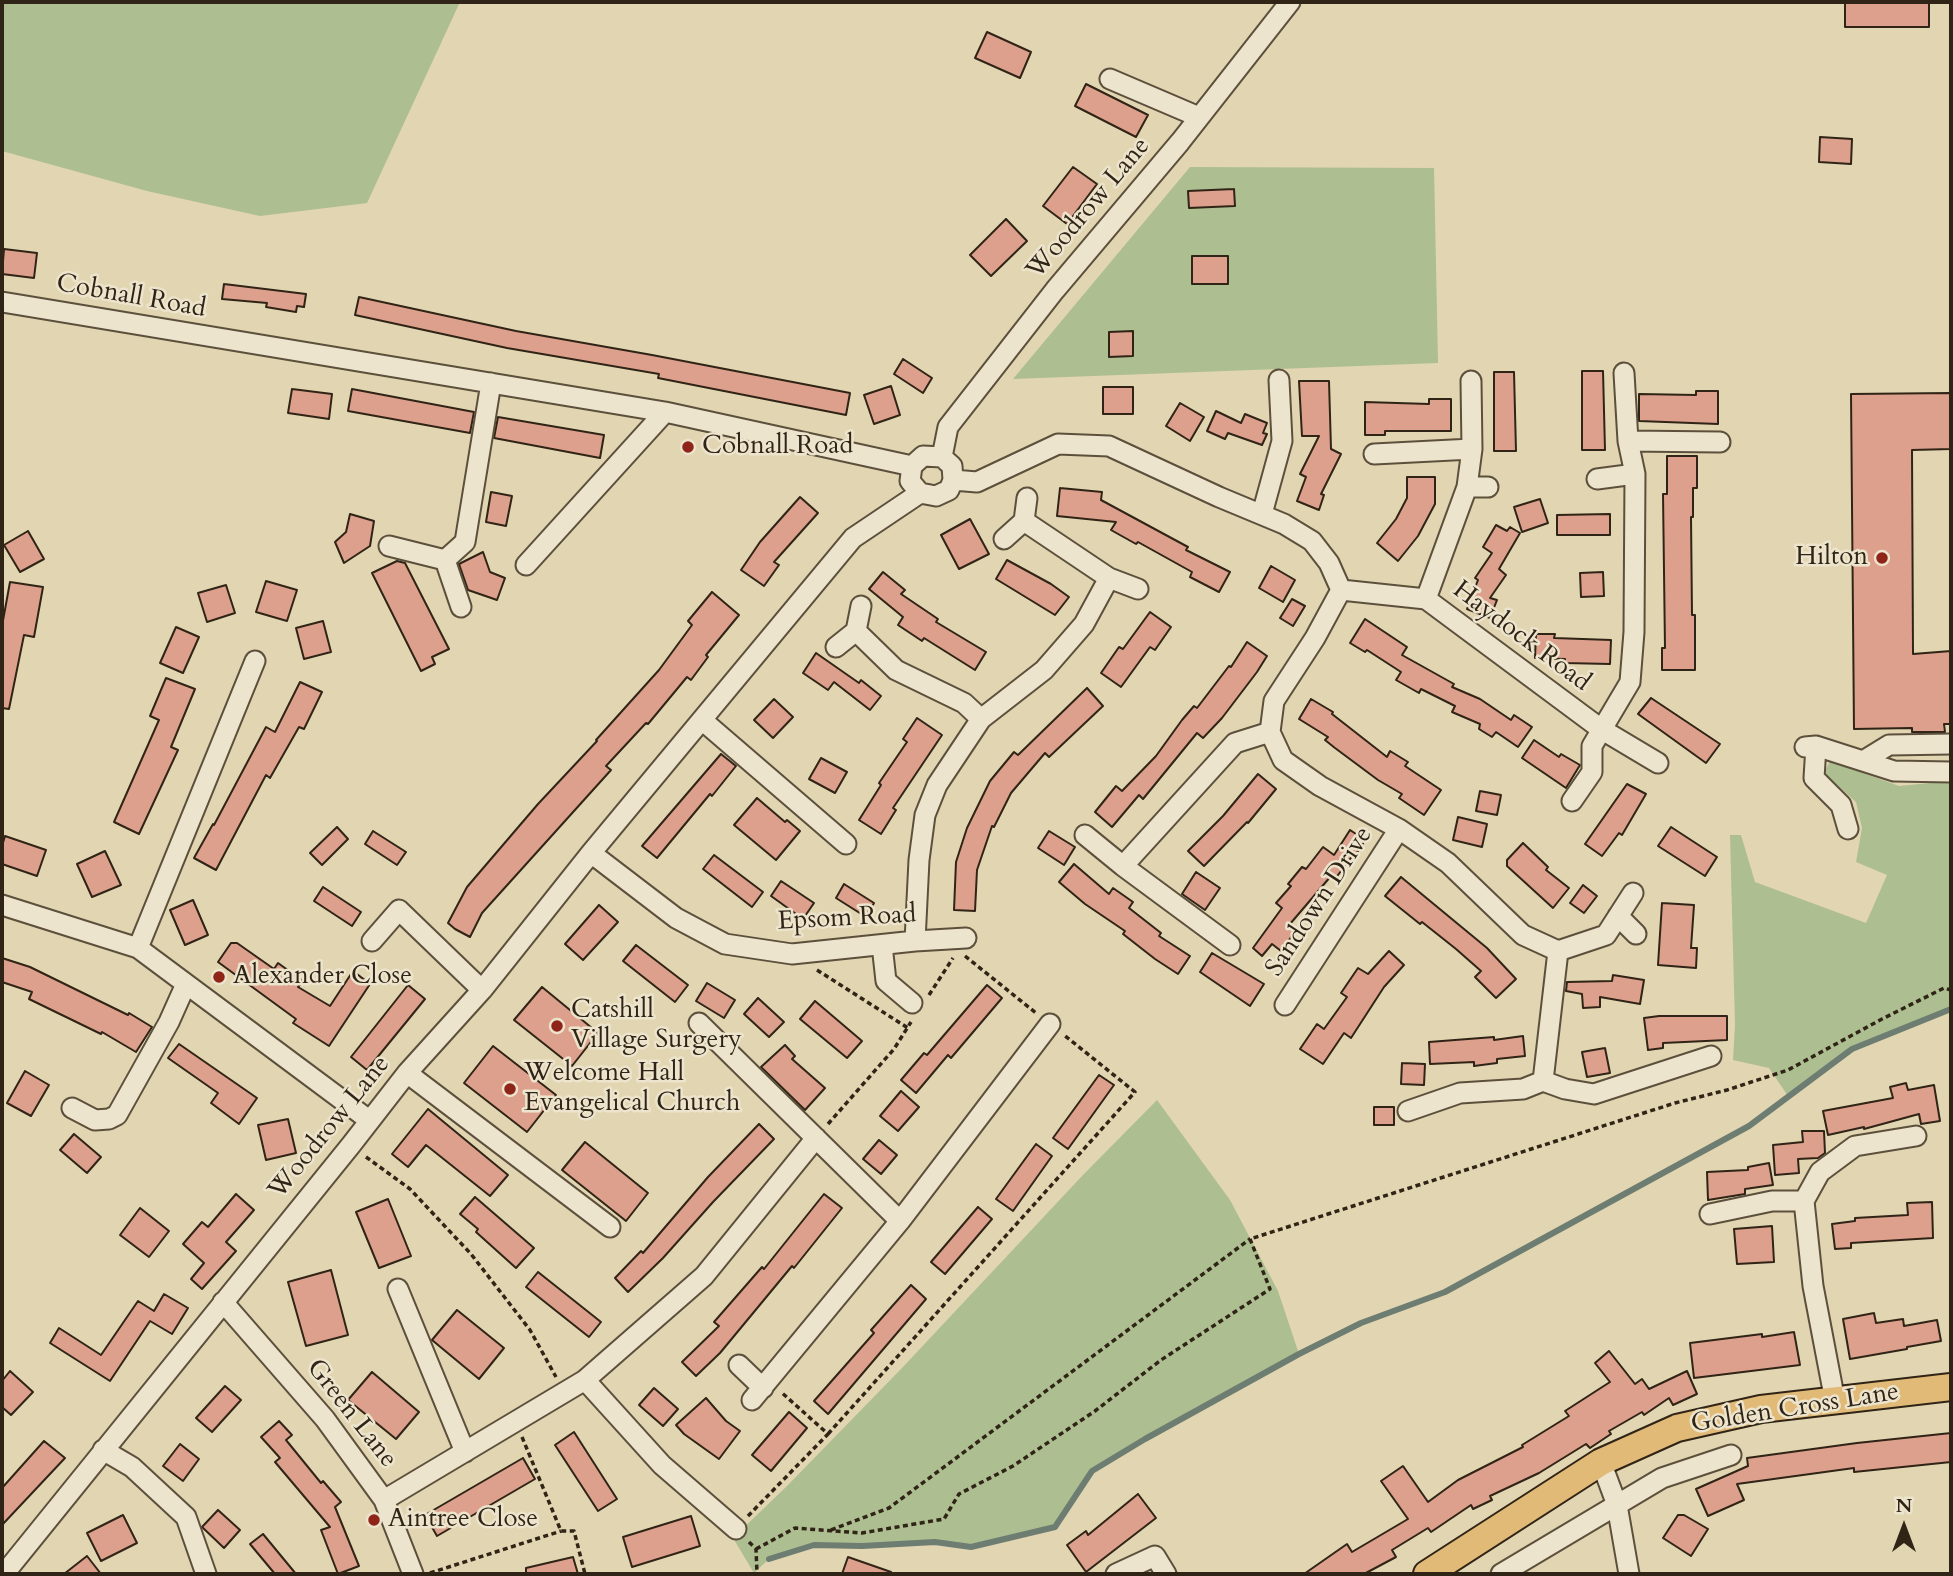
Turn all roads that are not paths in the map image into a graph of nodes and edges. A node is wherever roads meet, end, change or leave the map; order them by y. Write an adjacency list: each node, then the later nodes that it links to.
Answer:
1 (1290, 2): 3 (street, Woodrow Lane)
2 (1110, 79): 3 (street)
3 (1199, 117): 14 (street, Woodrow Lane)
4 (2, 302): 8 (street, Cobnall Road)
5 (1623, 373): 10 (street)
6 (1279, 380): 23 (street)
7 (1471, 381): 12 (street)
8 (491, 383): 9 (street, Cobnall Road); 27 (street)
9 (665, 412): 15 (street, Cobnall Road); 28 (street)
10 (1629, 441): 11 (street); 16 (street)
11 (1720, 442)
12 (1472, 449): 13 (street); 19 (street)
13 (1374, 454)
14 (942, 457): 15 (street); 18 (street)
15 (912, 466): 21 (street)
16 (1635, 474): 17 (street); 40 (street)
17 (1597, 479)
18 (953, 480): 21 (street, Woodrow Lane); 23 (street)
19 (1467, 487): 20 (street); 32 (street)
20 (1488, 487)
21 (920, 493): 39 (street, Woodrow Lane)
22 (1027, 498): 24 (street)
23 (1262, 514): 31 (street)
24 (1024, 521): 25 (street); 29 (street)
25 (1004, 539)
26 (389, 546): 27 (street)
27 (445, 560): 34 (street)
28 (526, 565)
29 (1109, 578): 30 (street); 38 (street)
30 (1138, 589)
31 (1341, 590): 32 (street, Haydock Road); 41 (street)
32 (1426, 599): 40 (street, Haydock Road)
33 (861, 606): 35 (street)
34 (461, 607)
35 (856, 631): 36 (street); 38 (street)
36 (836, 647)
37 (255, 660): 62 (street)
38 (981, 719): 59 (street)
39 (702, 720): 50 (street); 51 (street, Woodrow Lane)
40 (1601, 729): 44 (street, Haydock Road); 46 (street)
41 (1270, 732): 47 (street); 52 (street)
42 (1951, 744): 43 (street)
43 (1863, 761): 45 (street); 48 (street)
44 (1657, 763)
45 (1951, 772)
46 (1572, 801)
47 (1399, 829): 63 (street); 66 (street, Sandown Drive)
48 (1848, 829)
49 (1085, 835): 52 (street)
50 (846, 844)
51 (591, 853): 60 (street, Epsom Road); 65 (street, Woodrow Lane)
52 (1123, 866): 61 (street)
53 (1633, 893): 55 (street)
54 (2, 905): 62 (street)
55 (1618, 916): 56 (street); 63 (street)
56 (1636, 934)
57 (966, 938): 59 (street, Epsom Road)
58 (372, 941): 65 (street)
59 (915, 941): 60 (street, Epsom Road)
60 (882, 944): 67 (street)
61 (1230, 945)
62 (138, 948): 64 (street)
63 (1558, 951): 72 (street)
64 (186, 984): 73 (street); 75 (street)
65 (482, 990): 71 (street, Woodrow Lane)
66 (1285, 1005)
67 (917, 1008)
68 (699, 1023): 77 (street)
69 (1050, 1024): 80 (street)
70 (1711, 1056): 72 (street)
71 (407, 1073): 75 (street, Woodrow Lane); 81 (street)
72 (1543, 1081): 74 (street)
73 (72, 1108)
74 (1408, 1111)
75 (369, 1120): 83 (street, Woodrow Lane)
76 (1916, 1136): 78 (street)
77 (816, 1138): 80 (street); 85 (street)
78 (1804, 1201): 79 (street); 87 (street)
79 (1710, 1214)
80 (901, 1222): 84 (street)
81 (610, 1227)
82 (398, 1289): 89 (street)
83 (223, 1302): 88 (street, Woodrow Lane); 92 (street, Green Lane)
84 (739, 1365)
85 (584, 1380): 89 (street); 94 (street)
86 (1951, 1387): 87 (main road, Golden Cross Lane)
87 (1835, 1401): 91 (main road, Golden Cross Lane)
88 (103, 1450): 95 (street, Woodrow Lane); 96 (street)
89 (465, 1452): 92 (street)
90 (1731, 1455): 93 (street)
91 (1601, 1462): 93 (street); 100 (main road, Golden Cross Lane)
92 (384, 1500): 97 (street, Green Lane)
93 (1617, 1505): 101 (street); 102 (street)
94 (736, 1528)
95 (4, 1574)
96 (206, 1574)
97 (413, 1574)
98 (1116, 1574): 99 (street)
99 (1166, 1574)
100 (1427, 1574)
101 (1501, 1574)
102 (1629, 1574)

